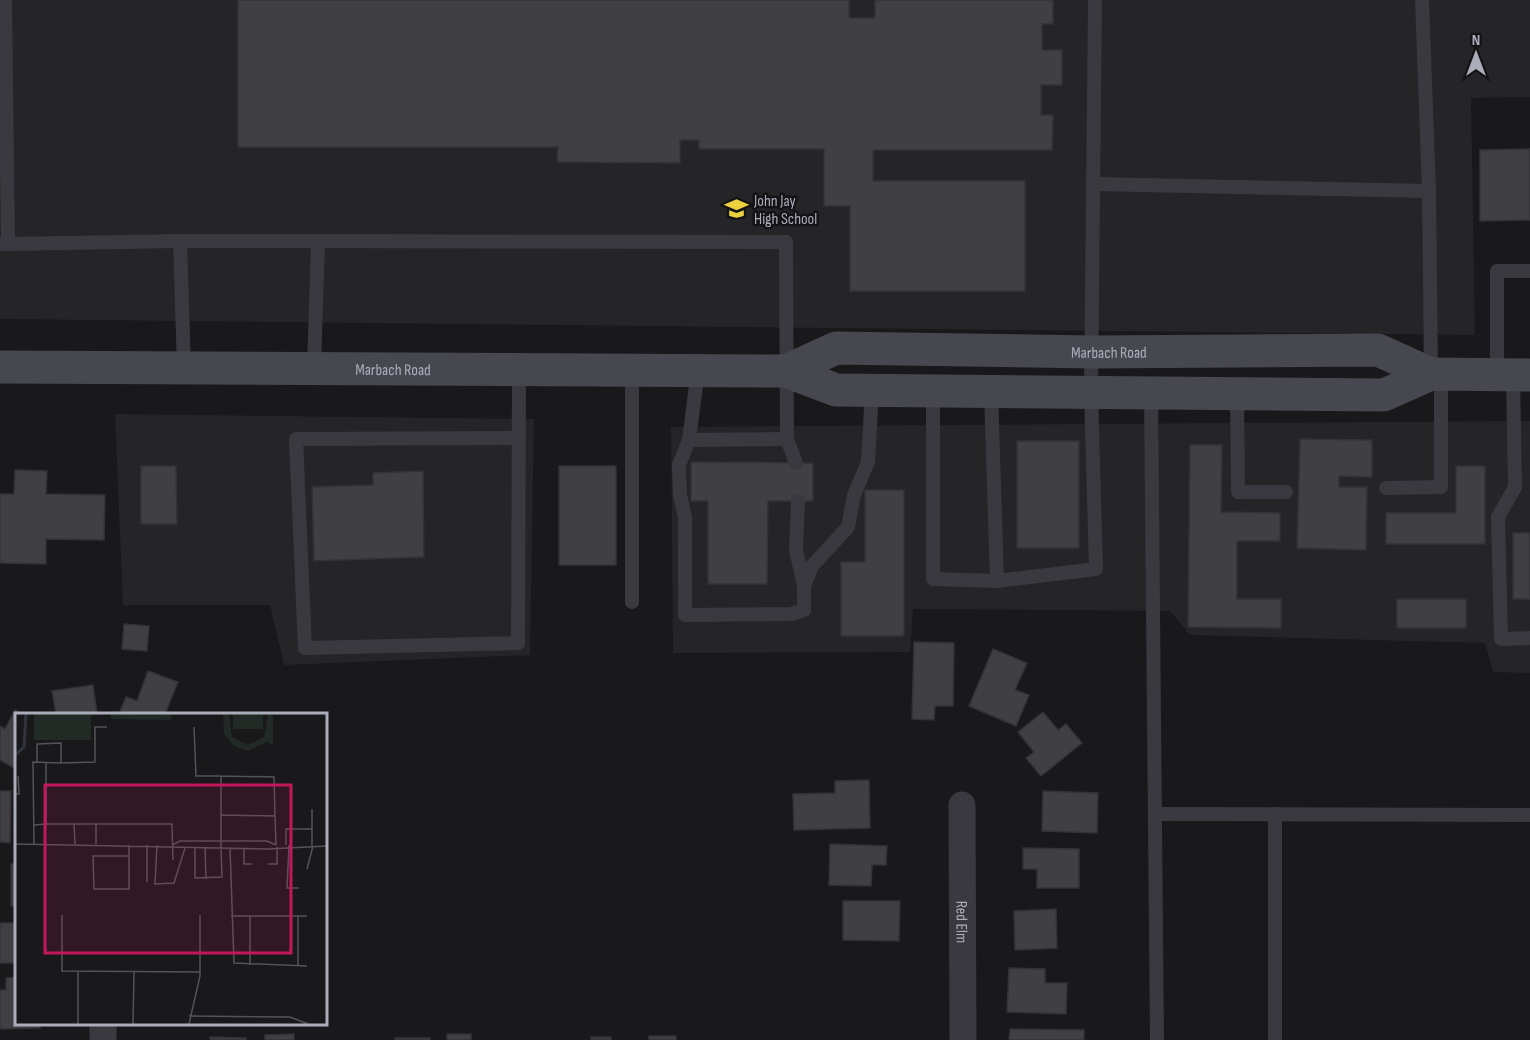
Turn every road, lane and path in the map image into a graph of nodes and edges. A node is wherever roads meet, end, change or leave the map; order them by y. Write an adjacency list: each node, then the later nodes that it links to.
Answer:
1 (5, 0): 8 (lane)
2 (1095, 0): 4 (lane)
3 (1422, 0): 5 (lane)
4 (1094, 184): 5 (lane); 10 (lane)
5 (1429, 191): 18 (lane)
6 (180, 241): 7 (lane); 8 (lane); 12 (lane)
7 (318, 242): 13 (lane); 17 (lane)
8 (4, 244)
9 (1530, 271): 19 (lane)
10 (1092, 352): 17 (main road, Marbach Road); 18 (main road, Marbach Road); 23 (lane)
11 (0, 367): 12 (main road, Marbach Road)
12 (184, 368): 13 (main road, Marbach Road)
13 (314, 369): 14 (main road, Marbach Road)
14 (519, 370): 15 (main road, Marbach Road); 26 (lane)
15 (632, 370): 16 (main road, Marbach Road); 37 (lane)
16 (698, 370): 17 (main road, Marbach Road); 28 (lane)
17 (786, 371): 20 (main road, Marbach Road); 27 (lane)
18 (1436, 374): 19 (main road, Marbach Road); 25 (main road, Marbach Road); 32 (lane)
19 (1513, 375): 30 (lane)
20 (872, 390): 21 (main road, Marbach Road); 36 (lane)
21 (933, 391): 22 (main road, Marbach Road); 35 (lane)
22 (991, 392): 23 (main road, Marbach Road); 35 (lane)
23 (1091, 393): 24 (main road, Marbach Road); 35 (lane)
24 (1151, 393): 25 (main road, Marbach Road); 40 (lane)
25 (1237, 394): 33 (lane)
26 (519, 438): 26 (lane)
27 (788, 439): 28 (lane); 29 (lane)
28 (689, 440): 36 (lane)
29 (796, 463)
30 (1515, 487): 31 (lane); 38 (lane)
31 (1530, 487)
32 (1386, 488)
33 (1286, 492)
34 (798, 501): 36 (lane)
35 (997, 580)
36 (804, 586)
37 (632, 602)
38 (1530, 638)
39 (962, 805): 43 (street, Red Elm)
40 (1156, 814): 41 (lane); 44 (lane)
41 (1275, 814): 42 (lane); 45 (lane)
42 (1530, 815)
43 (963, 1040)
44 (1157, 1040)
45 (1275, 1040)

